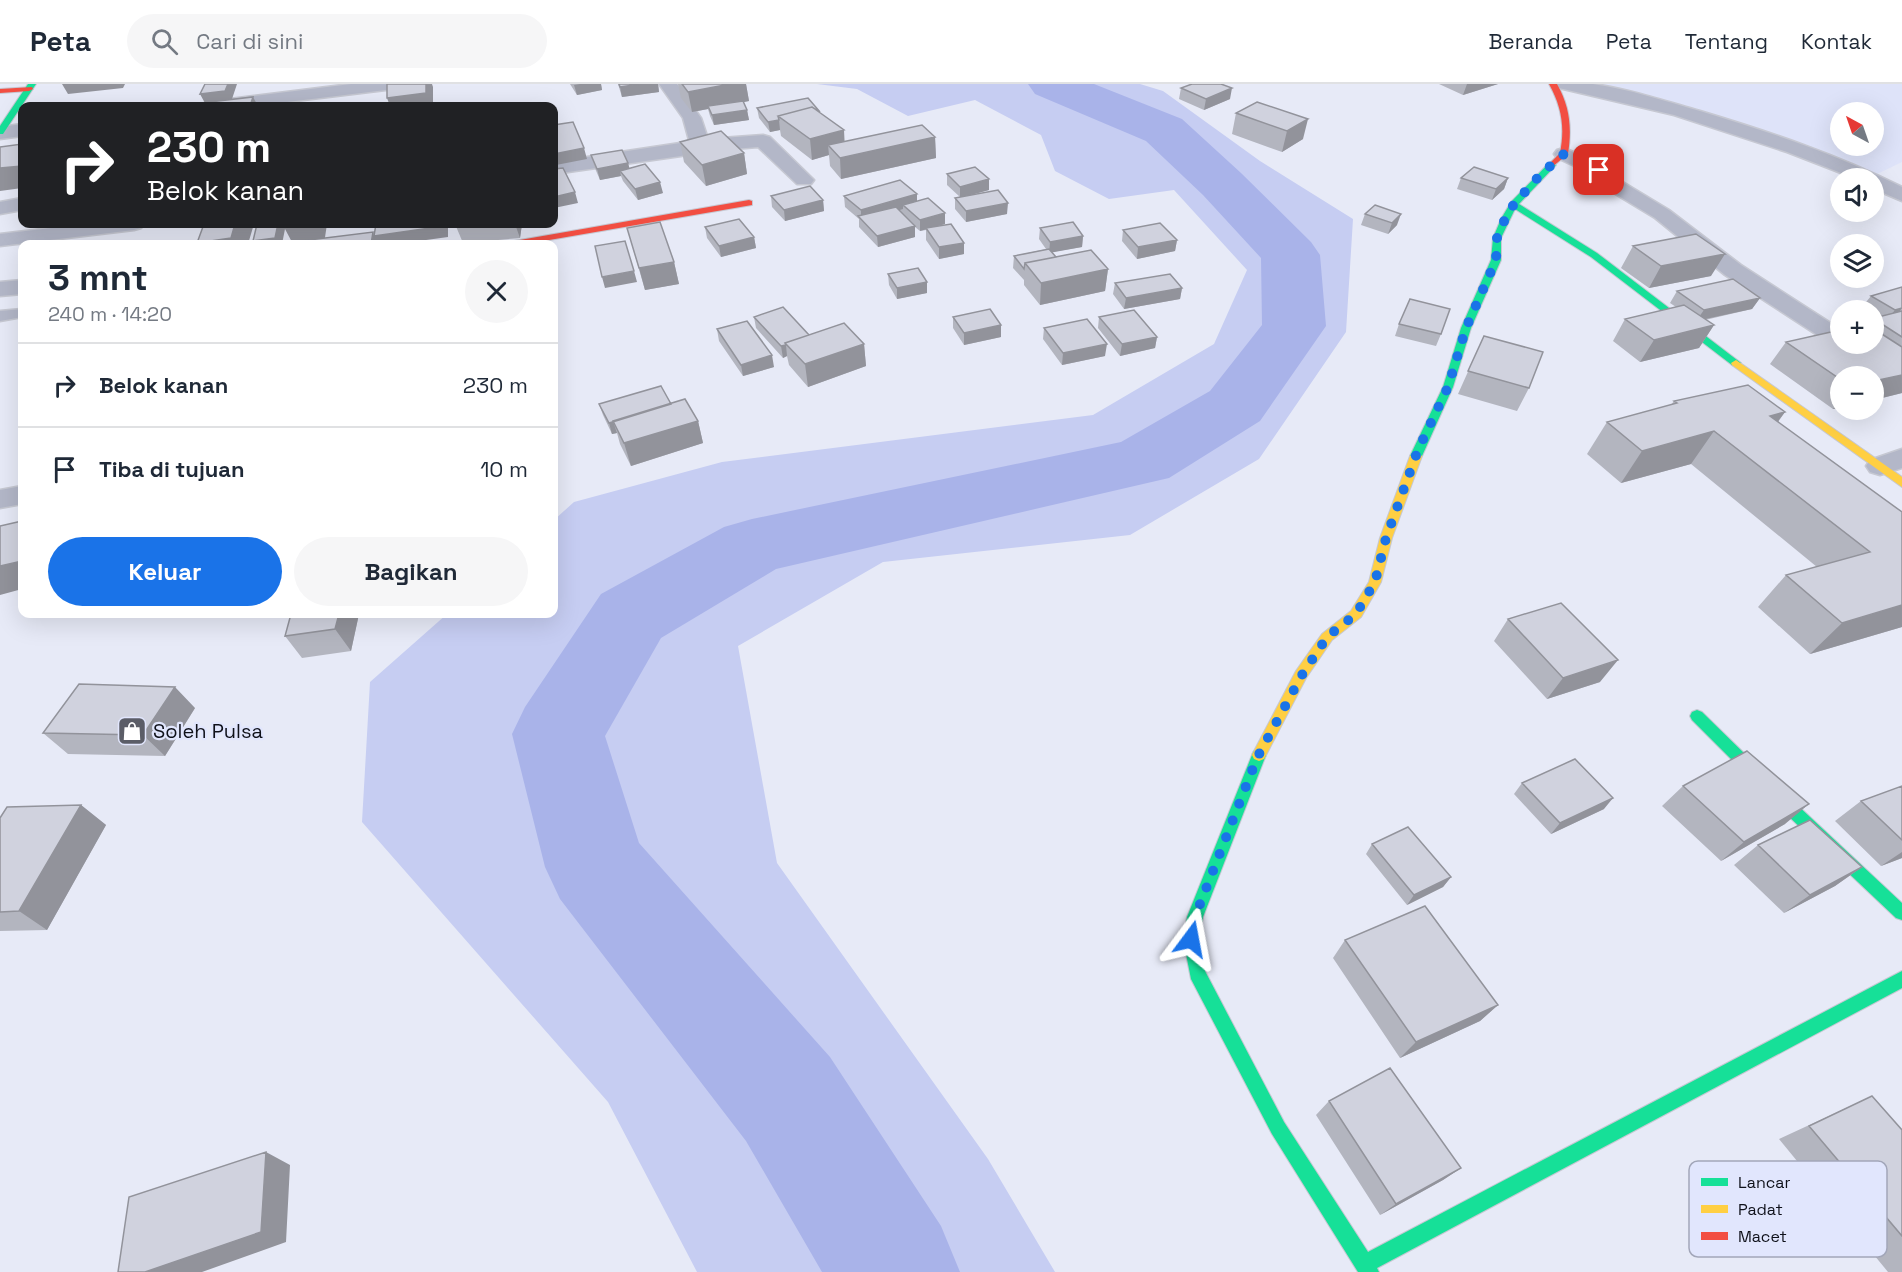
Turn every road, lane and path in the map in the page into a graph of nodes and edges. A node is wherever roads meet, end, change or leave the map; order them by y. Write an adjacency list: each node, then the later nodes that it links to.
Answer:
1 (394, 84): 8 (street)
2 (668, 84): 12 (street)
3 (1553, 84): 13 (main road)
4 (1565, 84): 15 (street)
5 (30, 87): 6 (main road); 7 (main road)
6 (0, 91)
7 (20, 102)
8 (246, 102)
9 (18, 105): 11 (main road)
10 (18, 130): 11 (street)
11 (0, 132)
12 (694, 146): 14 (street); 16 (street)
13 (1564, 154): 20 (main road); 30 (street)
14 (558, 167)
15 (1848, 168)
16 (804, 180)
17 (1884, 186): 18 (street)
18 (1902, 195)
19 (749, 203): 25 (main road)
20 (1514, 204): 31 (main road); 38 (main road)
21 (18, 205): 22 (street)
22 (0, 207)
23 (100, 228): 24 (street)
24 (0, 240)
25 (537, 240)
26 (18, 287): 27 (street)
27 (0, 289)
28 (18, 314): 29 (lane)
29 (0, 316)
30 (1830, 332)
31 (1891, 462): 32 (main road)
32 (1902, 483)
33 (18, 496): 34 (street)
34 (0, 499)
35 (1697, 716): 36 (main road)
36 (1902, 913)
37 (1902, 980): 38 (main road)
38 (1367, 1268)

